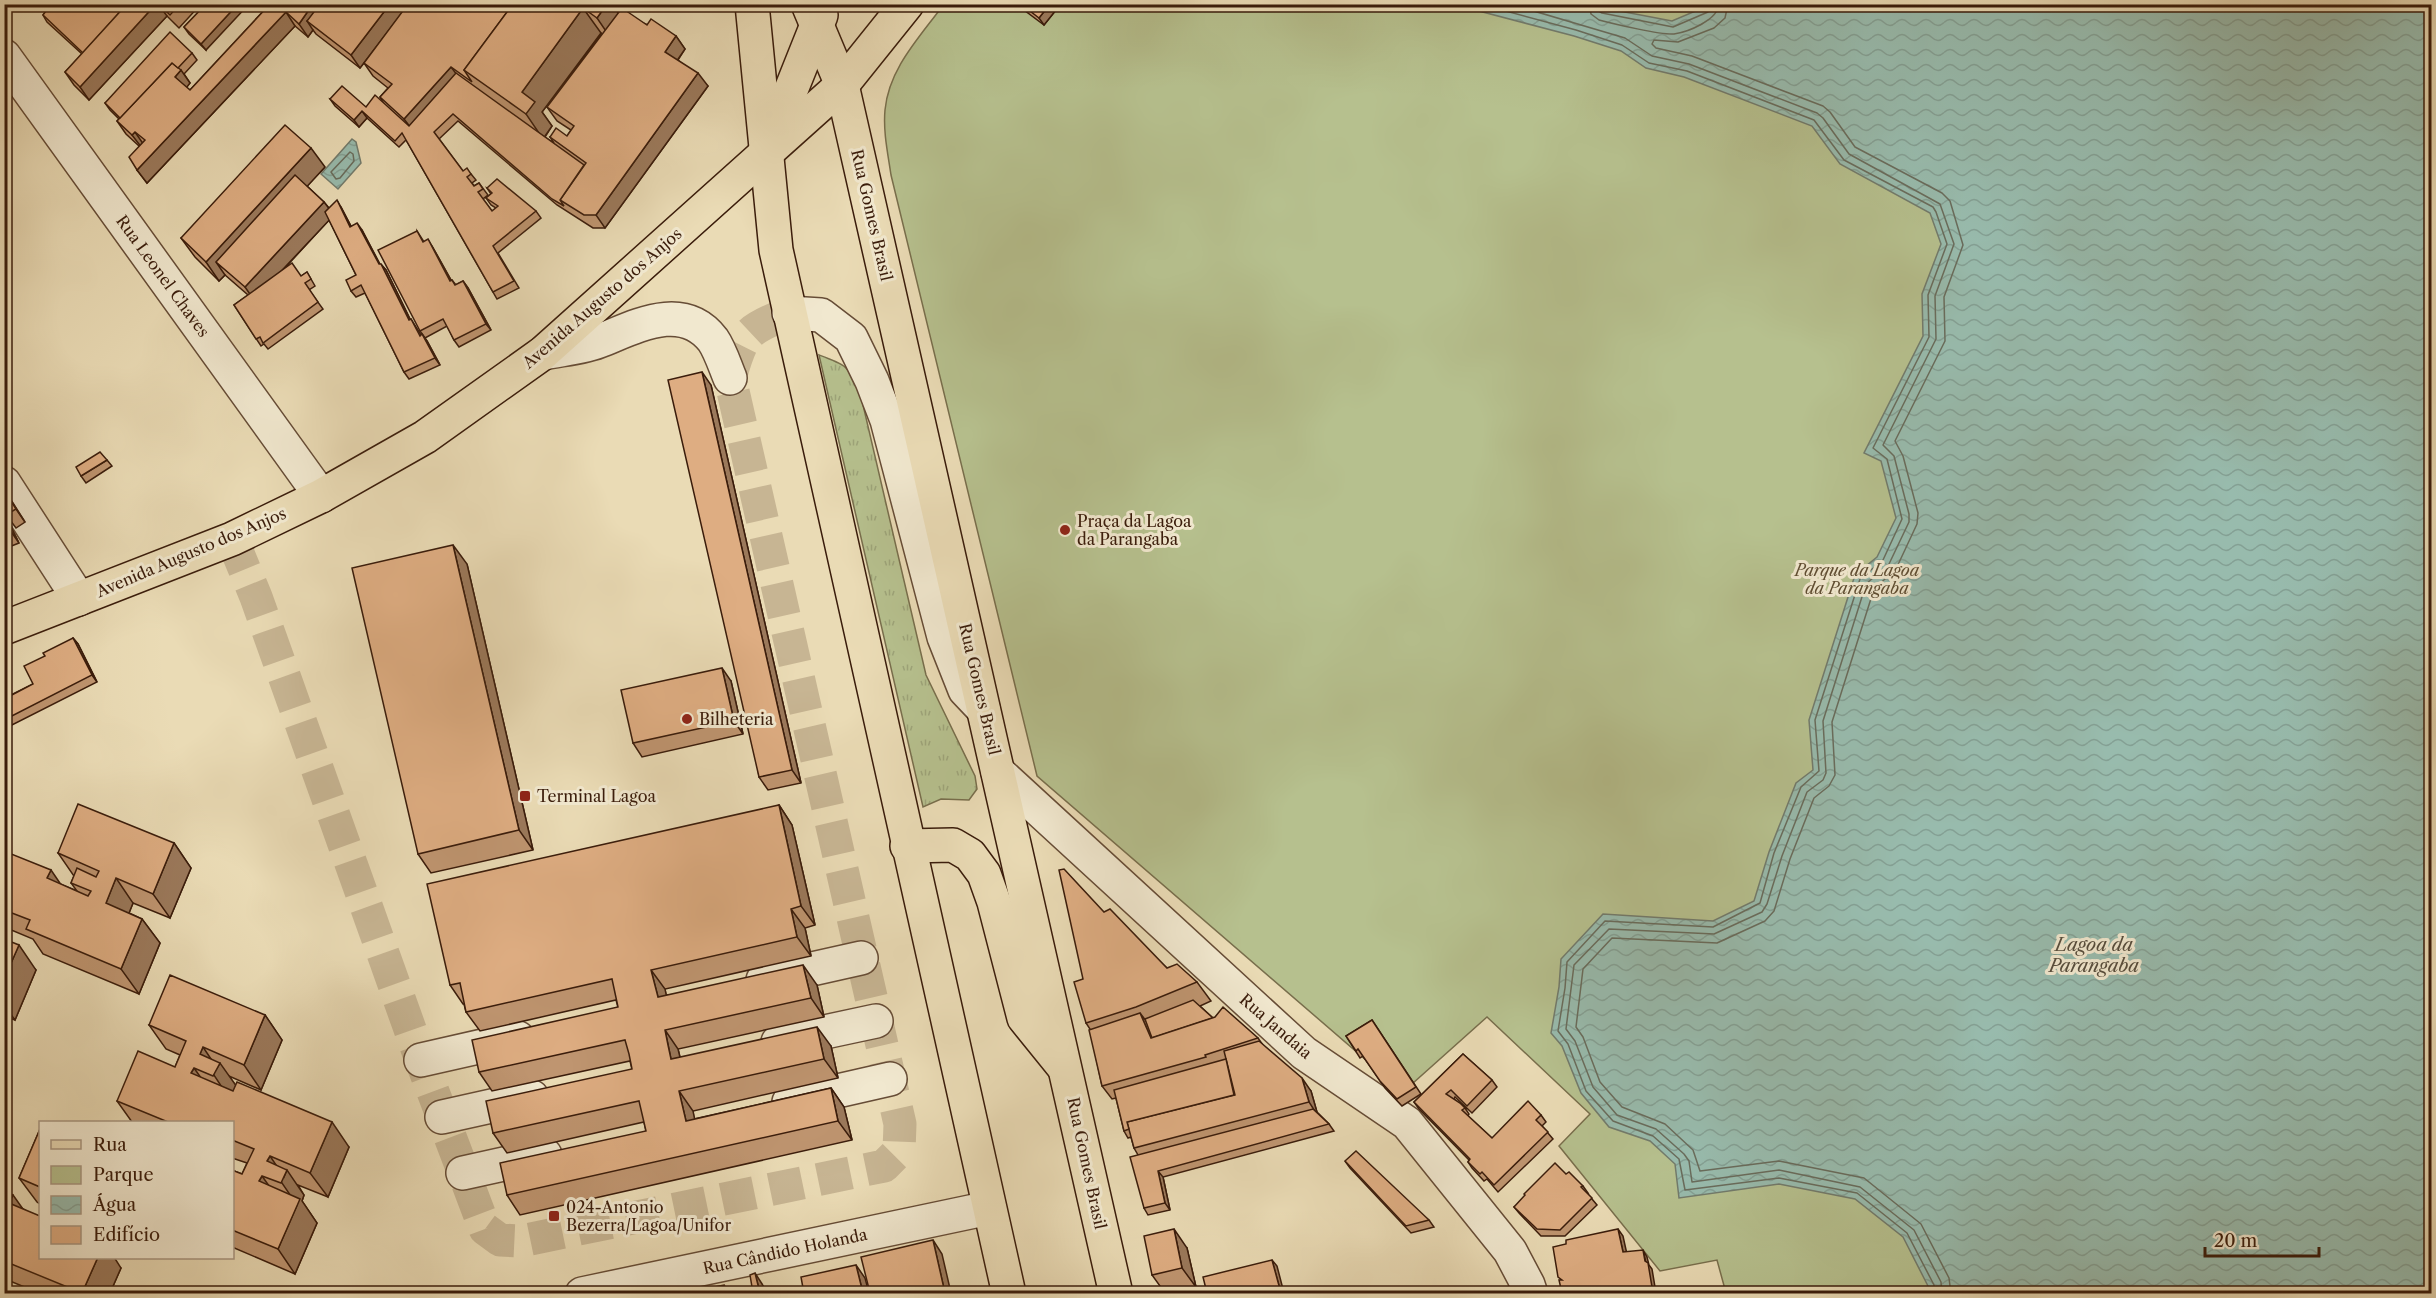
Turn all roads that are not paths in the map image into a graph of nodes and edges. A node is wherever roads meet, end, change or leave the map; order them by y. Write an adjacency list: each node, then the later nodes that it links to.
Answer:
1 (752, 4): 6 (main road)
2 (907, 4): 5 (main road, Avenida Augusto dos Anjos)
3 (817, 11): 5 (main road, Rua Gomes Brasil); 6 (main road)
4 (4, 56): 11 (street, Rua Leonel Chaves)
5 (842, 85): 6 (main road, Avenida Augusto dos Anjos); 14 (main road, Rua Gomes Brasil)
6 (766, 153): 7 (main road); 8 (main road, Avenida Augusto dos Anjos)
7 (789, 313): 14 (street); 16 (main road)
8 (543, 353): 9 (street); 11 (main road, Avenida Augusto dos Anjos)
9 (730, 378)
10 (4, 483): 12 (street)
11 (321, 496): 12 (main road, Avenida Augusto dos Anjos)
12 (79, 599): 13 (main road, Avenida Augusto dos Anjos)
13 (4, 628)
14 (984, 710): 15 (main road, Rua Gomes Brasil)
15 (998, 772): 23 (main road, Rua Gomes Brasil); 34 (street, Rua Jandaia)
16 (907, 846): 23 (main road); 30 (main road)
17 (861, 958): 18 (street)
18 (736, 987)
19 (876, 1021): 21 (street)
20 (547, 1031): 22 (street)
21 (750, 1049)
22 (421, 1060)
23 (1067, 1071): 33 (main road, Rua Gomes Brasil)
24 (890, 1080): 26 (street)
25 (564, 1090): 27 (street)
26 (764, 1107)
27 (442, 1118)
28 (576, 1149): 29 (street)
29 (463, 1173)
30 (989, 1208): 31 (street, Rua Cândido Holanda); 32 (main road)
31 (582, 1293)
32 (1009, 1293)
33 (1116, 1293)
34 (1531, 1293)

